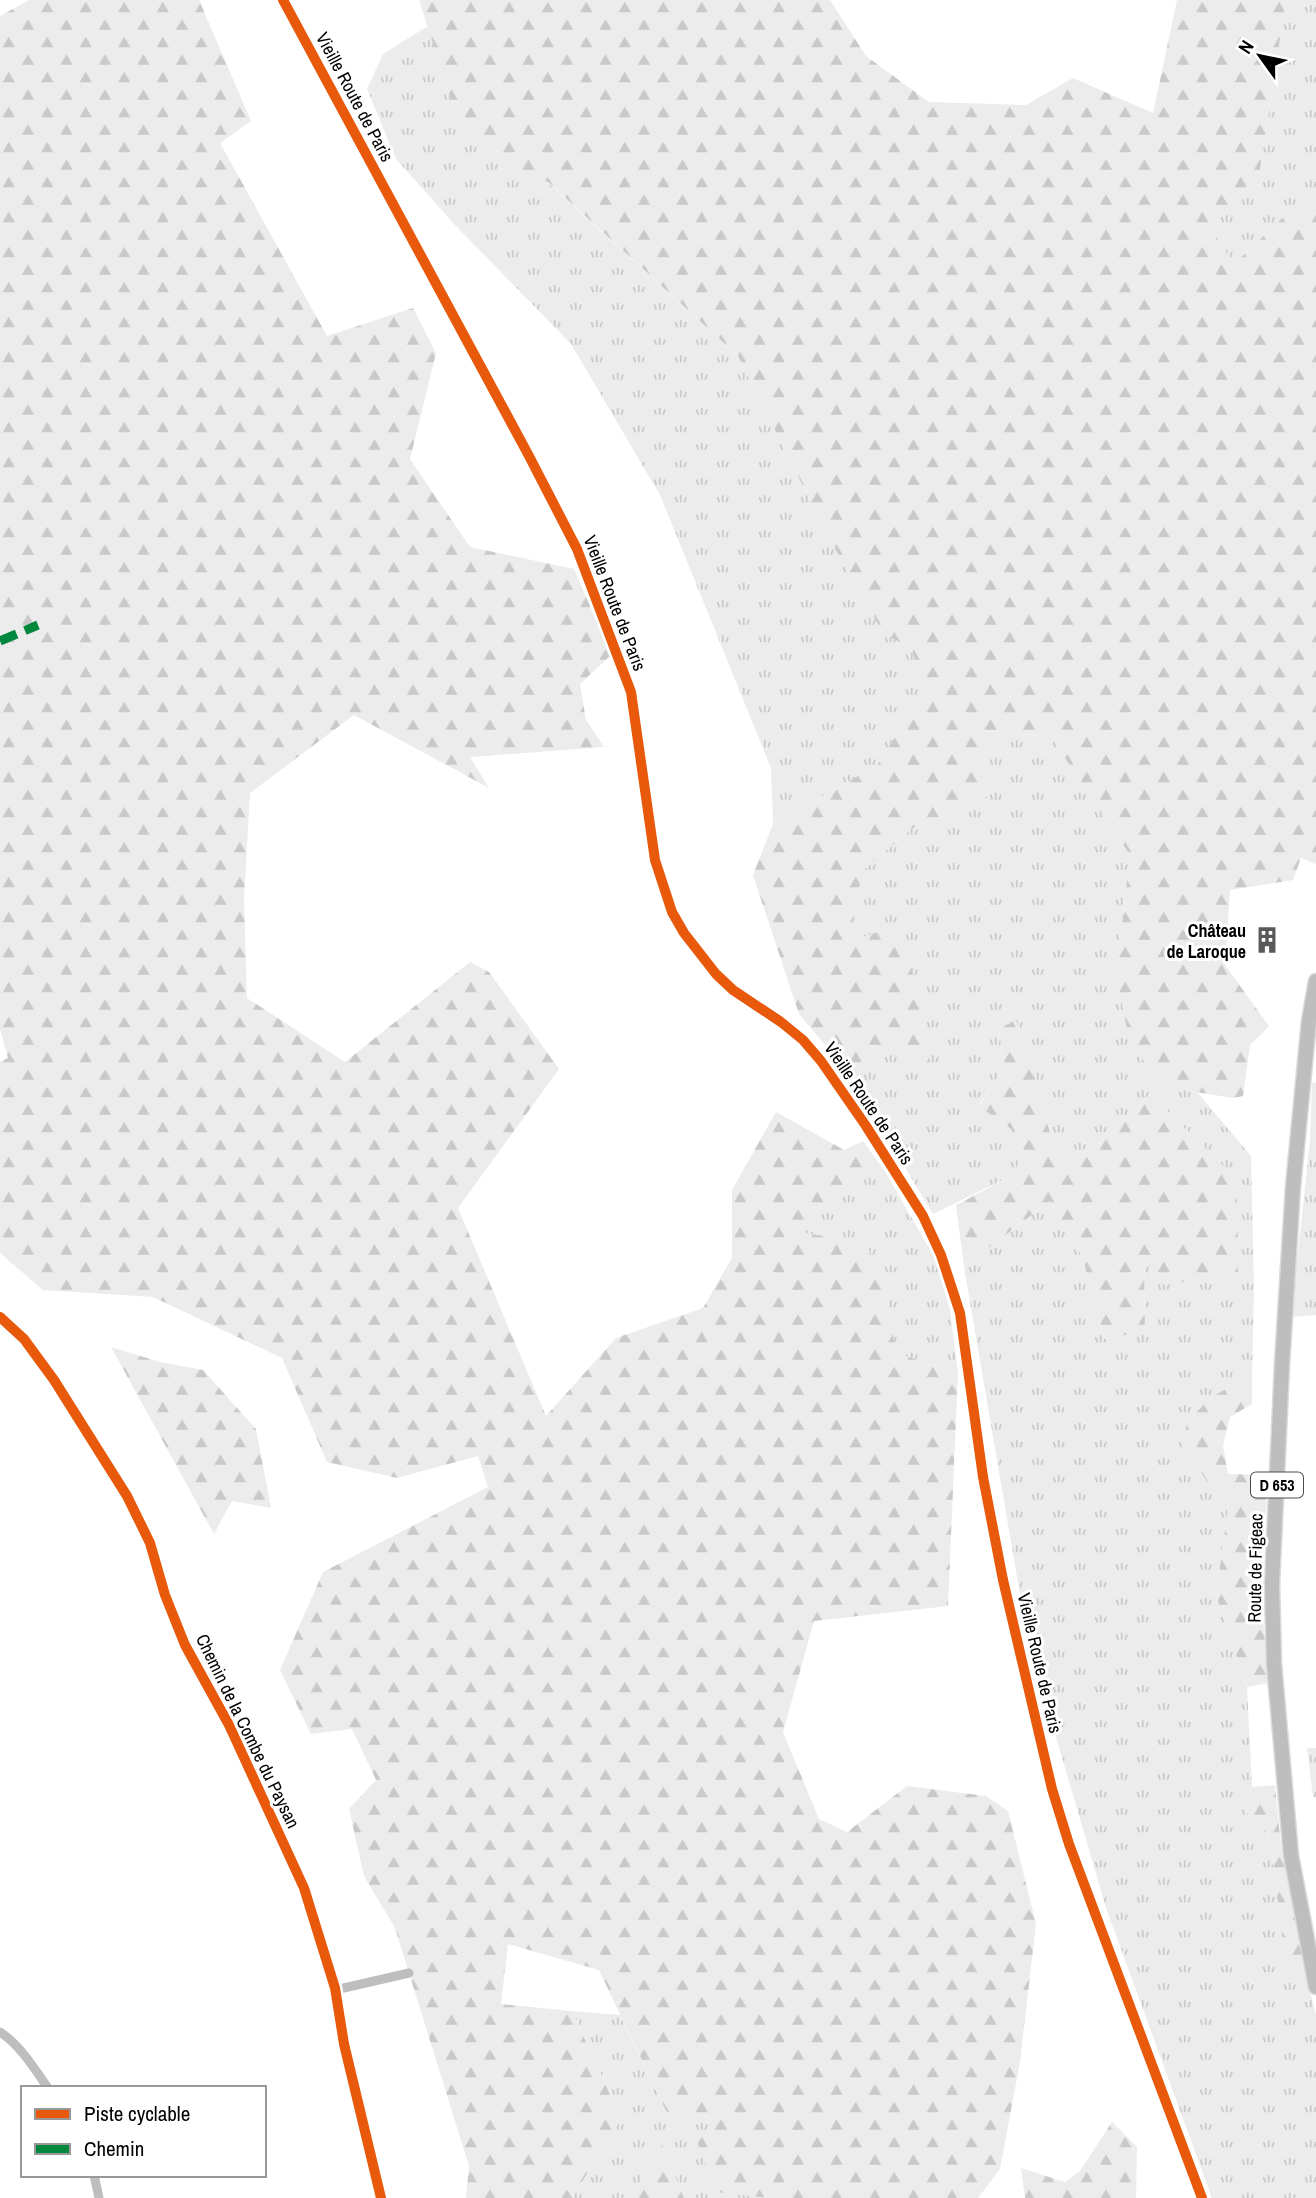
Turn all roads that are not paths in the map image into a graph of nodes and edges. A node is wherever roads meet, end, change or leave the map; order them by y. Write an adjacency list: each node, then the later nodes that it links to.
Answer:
1 (283, 0): 13 (street, Vieille Route de Paris)
2 (1316, 981): 3 (main road, Route de Figeac / D 653)
3 (1312, 1019): 6 (main road, Route de Figeac / D 653)
4 (0, 1317): 7 (street, Chemin de la Combe du Paysan)
5 (409, 1973): 7 (street)
6 (1316, 1987)
7 (335, 1990): 12 (street, Chemin de la Combe du Paysan)
8 (0, 2032): 9 (street)
9 (46, 2086)
10 (94, 2177): 11 (street)
11 (99, 2198)
12 (381, 2198)
13 (1202, 2198)

